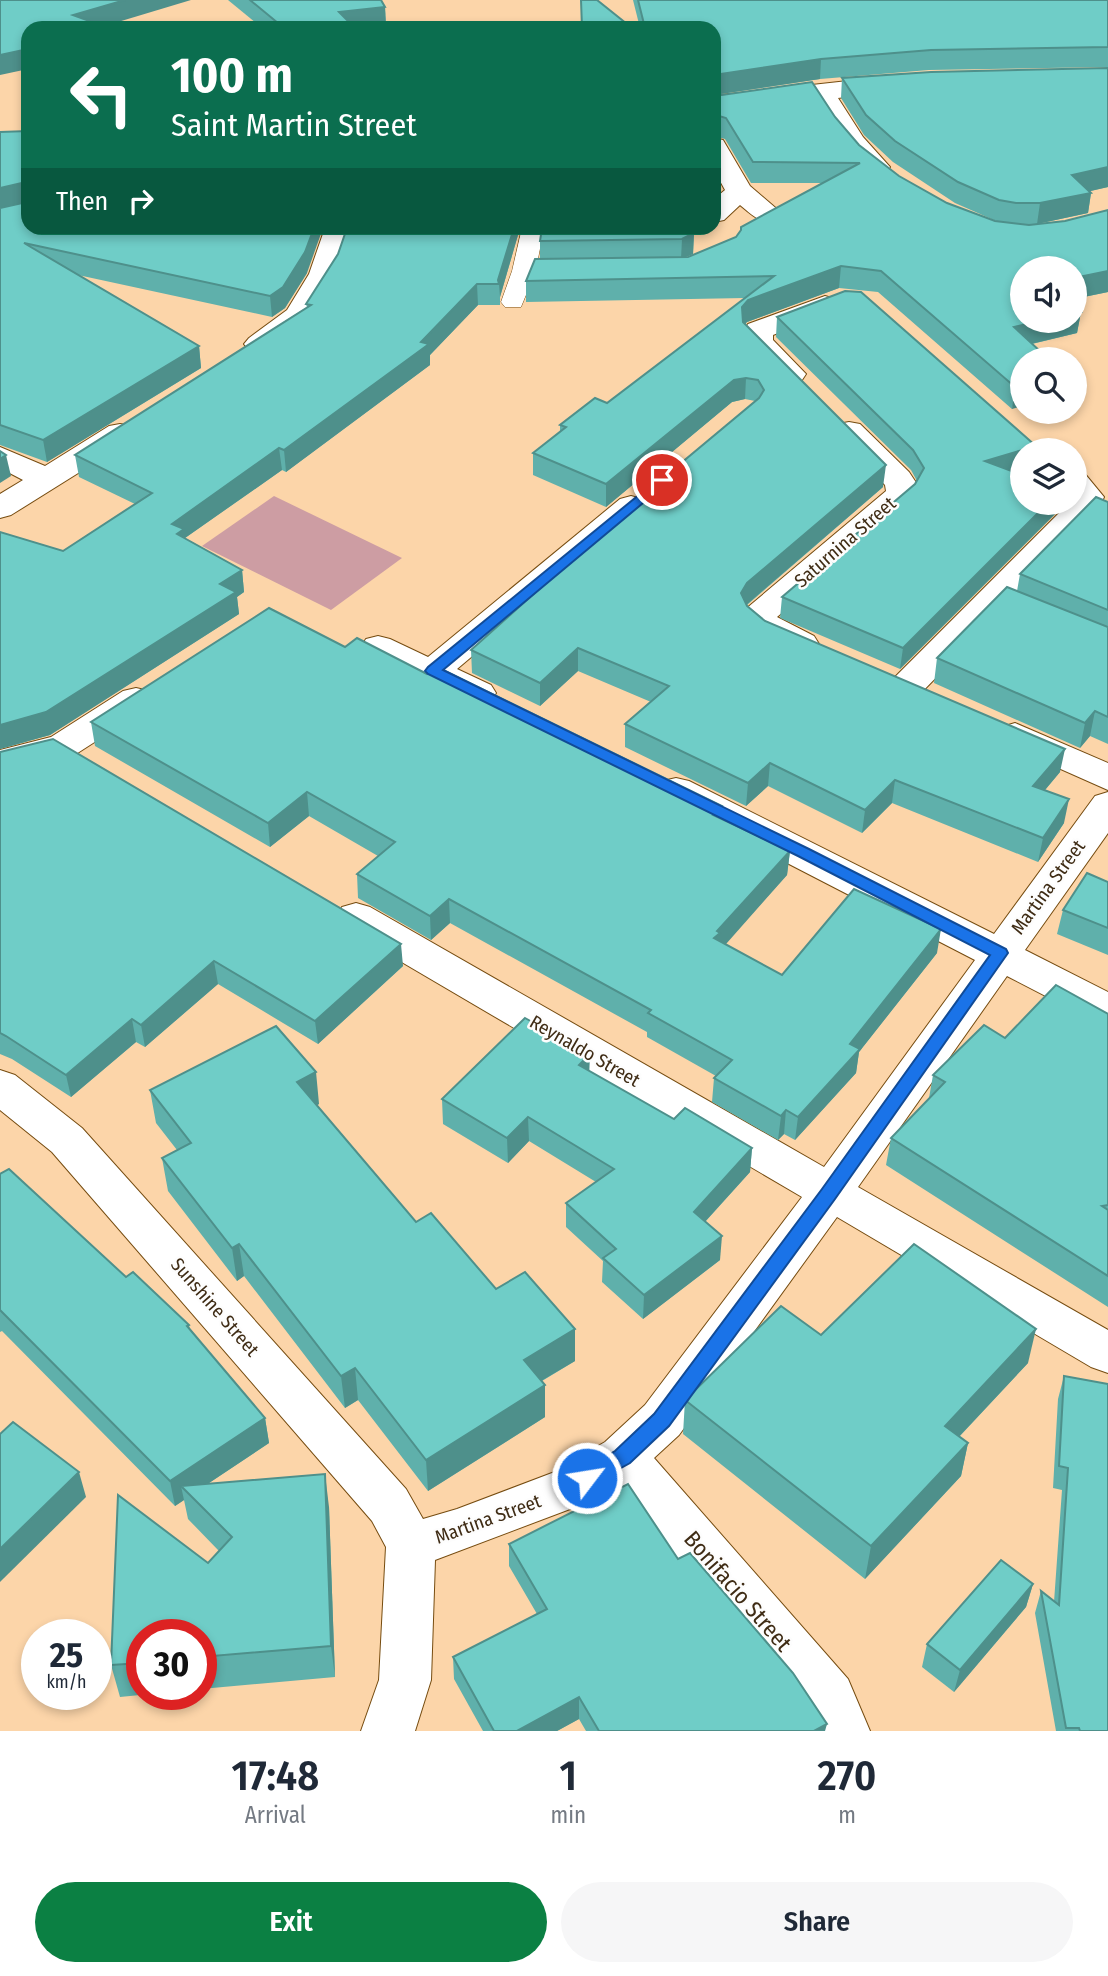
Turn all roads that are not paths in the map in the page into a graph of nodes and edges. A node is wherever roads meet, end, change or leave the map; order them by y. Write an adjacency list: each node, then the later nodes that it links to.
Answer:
1 (915, 83): 2 (street)
2 (820, 90): 3 (street); 5 (street)
3 (721, 103)
4 (721, 159): 6 (street)
5 (901, 182)
6 (739, 191): 7 (street); 8 (street)
7 (721, 212)
8 (771, 216)
9 (337, 235): 15 (street)
10 (532, 235): 11 (street)
11 (524, 271): 12 (street); 14 (street)
12 (592, 271)
13 (854, 298): 23 (street, Saturnina Street)
14 (513, 302)
15 (231, 364)
16 (142, 419): 18 (street)
17 (0, 456): 18 (street)
18 (47, 480): 20 (street)
19 (659, 483): 24 (street)
20 (0, 508)
21 (1075, 515): 26 (street)
22 (378, 647): 24 (street)
23 (835, 657)
24 (433, 671): 27 (street)
25 (166, 680): 29 (street)
26 (943, 703)
27 (507, 707)
28 (980, 720): 33 (street)
29 (63, 746): 30 (street); 31 (street)
30 (0, 762)
31 (99, 767)
32 (643, 774): 36 (street)
33 (1108, 778)
34 (1108, 805): 36 (street, Martina Street)
35 (326, 900): 39 (street, Reynaldo Street)
36 (1000, 953): 37 (street); 39 (street, Martina Street)
37 (1108, 1010)
38 (0, 1086): 42 (street, Sunshine Street)
39 (829, 1194): 40 (street, Reynaldo Street); 41 (street, Martina Street)
40 (1108, 1353)
41 (622, 1457): 42 (street, Martina Street); 44 (street, Bonifacio Street)
42 (411, 1545): 43 (street)
43 (388, 1731)
44 (843, 1731)

